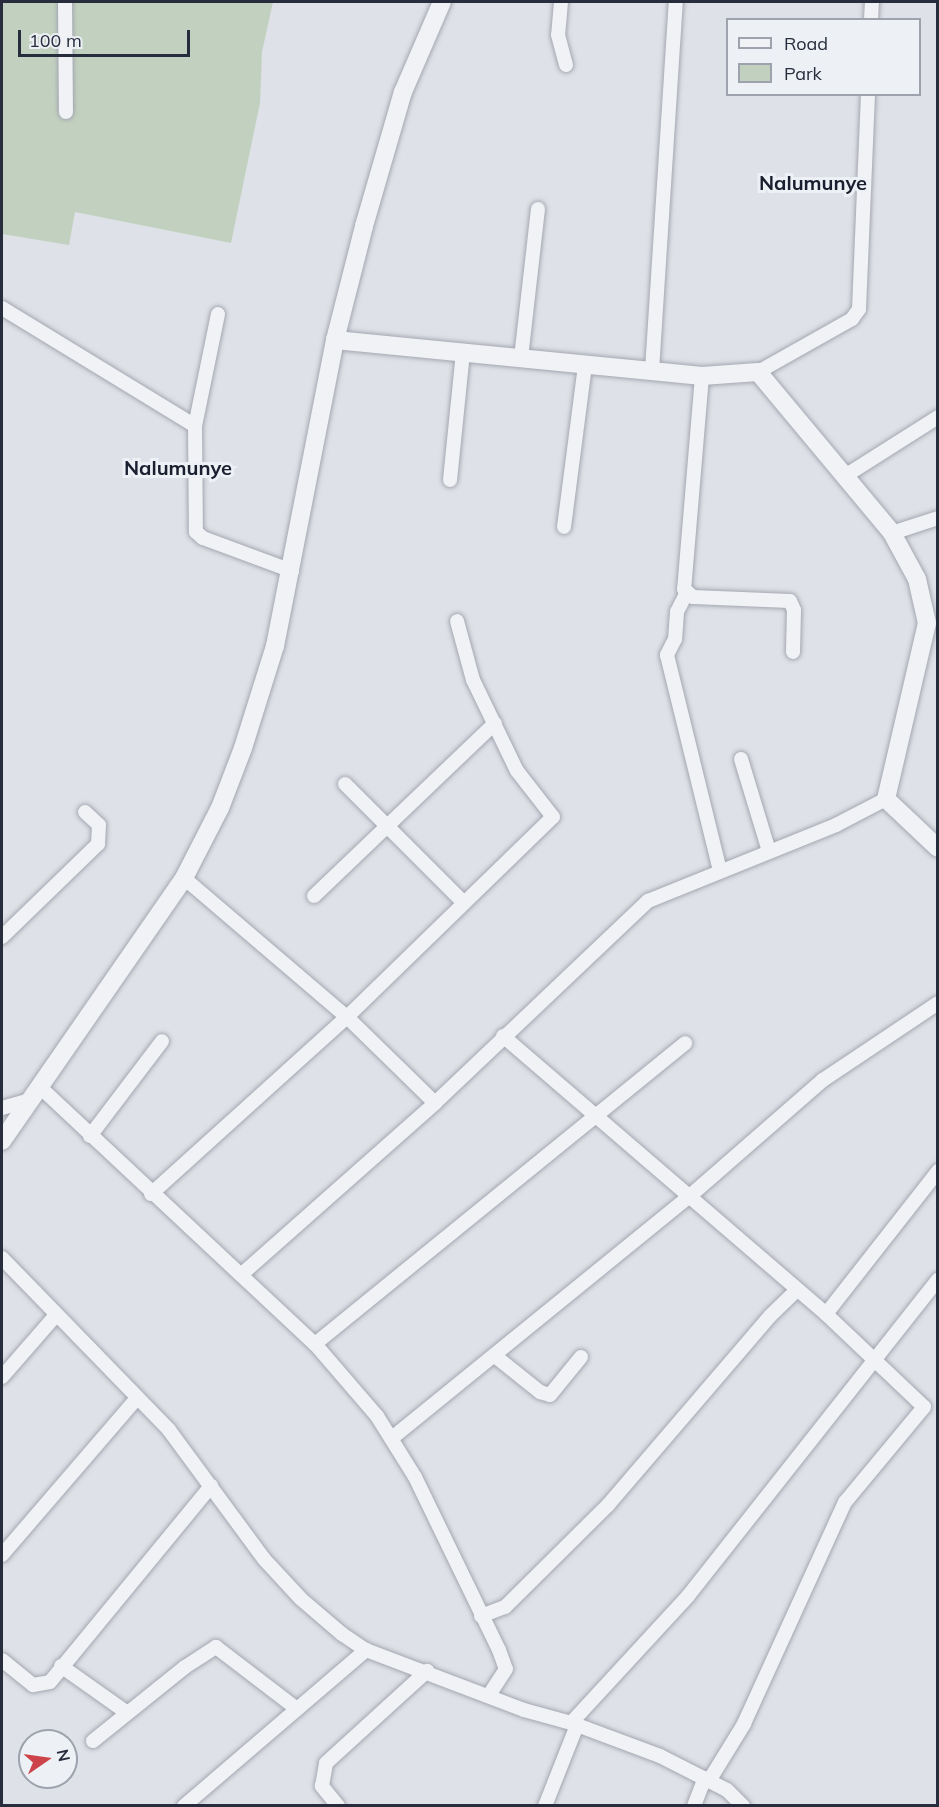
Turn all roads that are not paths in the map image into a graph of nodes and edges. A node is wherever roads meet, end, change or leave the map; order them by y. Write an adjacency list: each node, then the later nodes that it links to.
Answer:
1 (65, 2): 9 (street)
2 (442, 2): 13 (street)
3 (561, 2): 7 (street)
4 (676, 2): 17 (street)
5 (872, 2): 6 (street)
6 (871, 18)
7 (566, 65)
8 (868, 96): 18 (street)
9 (66, 112)
10 (538, 209): 15 (street)
11 (2, 308): 21 (street)
12 (218, 314): 21 (street)
13 (335, 340): 14 (street); 27 (street)
14 (463, 351): 15 (street); 23 (street)
15 (520, 358): 16 (street)
16 (585, 366): 17 (street); 25 (street)
17 (652, 370): 19 (street)
18 (758, 372): 19 (street); 22 (street)
19 (702, 376): 28 (street)
20 (938, 417): 22 (street)
21 (195, 426): 27 (street)
22 (845, 476): 26 (street)
23 (450, 480)
24 (938, 518): 26 (street)
25 (564, 527)
26 (892, 533): 30 (street)
27 (292, 571): 41 (street)
28 (686, 594): 31 (street); 40 (street)
29 (458, 621): 32 (street)
30 (932, 622): 35 (street)
31 (793, 652)
32 (495, 723): 37 (street); 43 (street)
33 (741, 759): 39 (street)
34 (345, 784): 37 (street)
35 (886, 799): 38 (street); 39 (street)
36 (85, 812): 44 (street)
37 (387, 824): 42 (street); 43 (street)
38 (938, 848)
39 (769, 851): 40 (street)
40 (720, 871): 47 (street)
41 (184, 878): 46 (street); 50 (street)
42 (314, 896)
43 (463, 902): 46 (street)
44 (2, 937)
45 (938, 1003): 58 (street)
46 (346, 1017): 51 (street); 57 (street)
47 (503, 1036): 51 (street); 53 (street)
48 (162, 1041): 54 (street)
49 (685, 1043): 53 (street)
50 (37, 1094): 52 (street); 54 (street); 55 (street)
51 (435, 1103): 60 (street)
52 (2, 1108)
53 (596, 1113): 58 (street); 65 (street)
54 (90, 1136): 57 (street)
55 (2, 1141)
56 (938, 1171): 63 (street)
57 (151, 1194): 60 (street)
58 (691, 1195): 62 (street); 66 (street)
59 (2, 1258): 64 (street)
60 (242, 1274): 65 (street)
61 (938, 1280): 68 (street)
62 (797, 1290): 63 (street); 74 (street)
63 (826, 1314): 68 (street)
64 (56, 1315): 69 (street); 70 (street)
65 (315, 1344): 71 (street)
66 (495, 1356): 67 (street); 71 (street)
67 (581, 1357)
68 (875, 1360): 79 (street); 83 (street)
69 (2, 1377)
70 (137, 1398): 72 (street); 73 (street)
71 (392, 1438): 74 (street)
72 (212, 1486): 75 (street); 77 (street)
73 (2, 1555)
74 (481, 1616): 79 (street)
75 (366, 1650): 78 (street); 80 (street)
76 (2, 1660): 77 (street)
77 (61, 1666): 81 (street)
78 (427, 1671): 79 (street); 85 (street)
79 (490, 1694)
80 (297, 1709): 81 (street); 84 (street)
81 (126, 1712): 82 (street)
82 (93, 1741)
83 (707, 1780): 86 (street); 87 (street); 88 (street)
84 (184, 1806)
85 (338, 1806)
86 (545, 1806)
87 (694, 1806)
88 (743, 1806)

